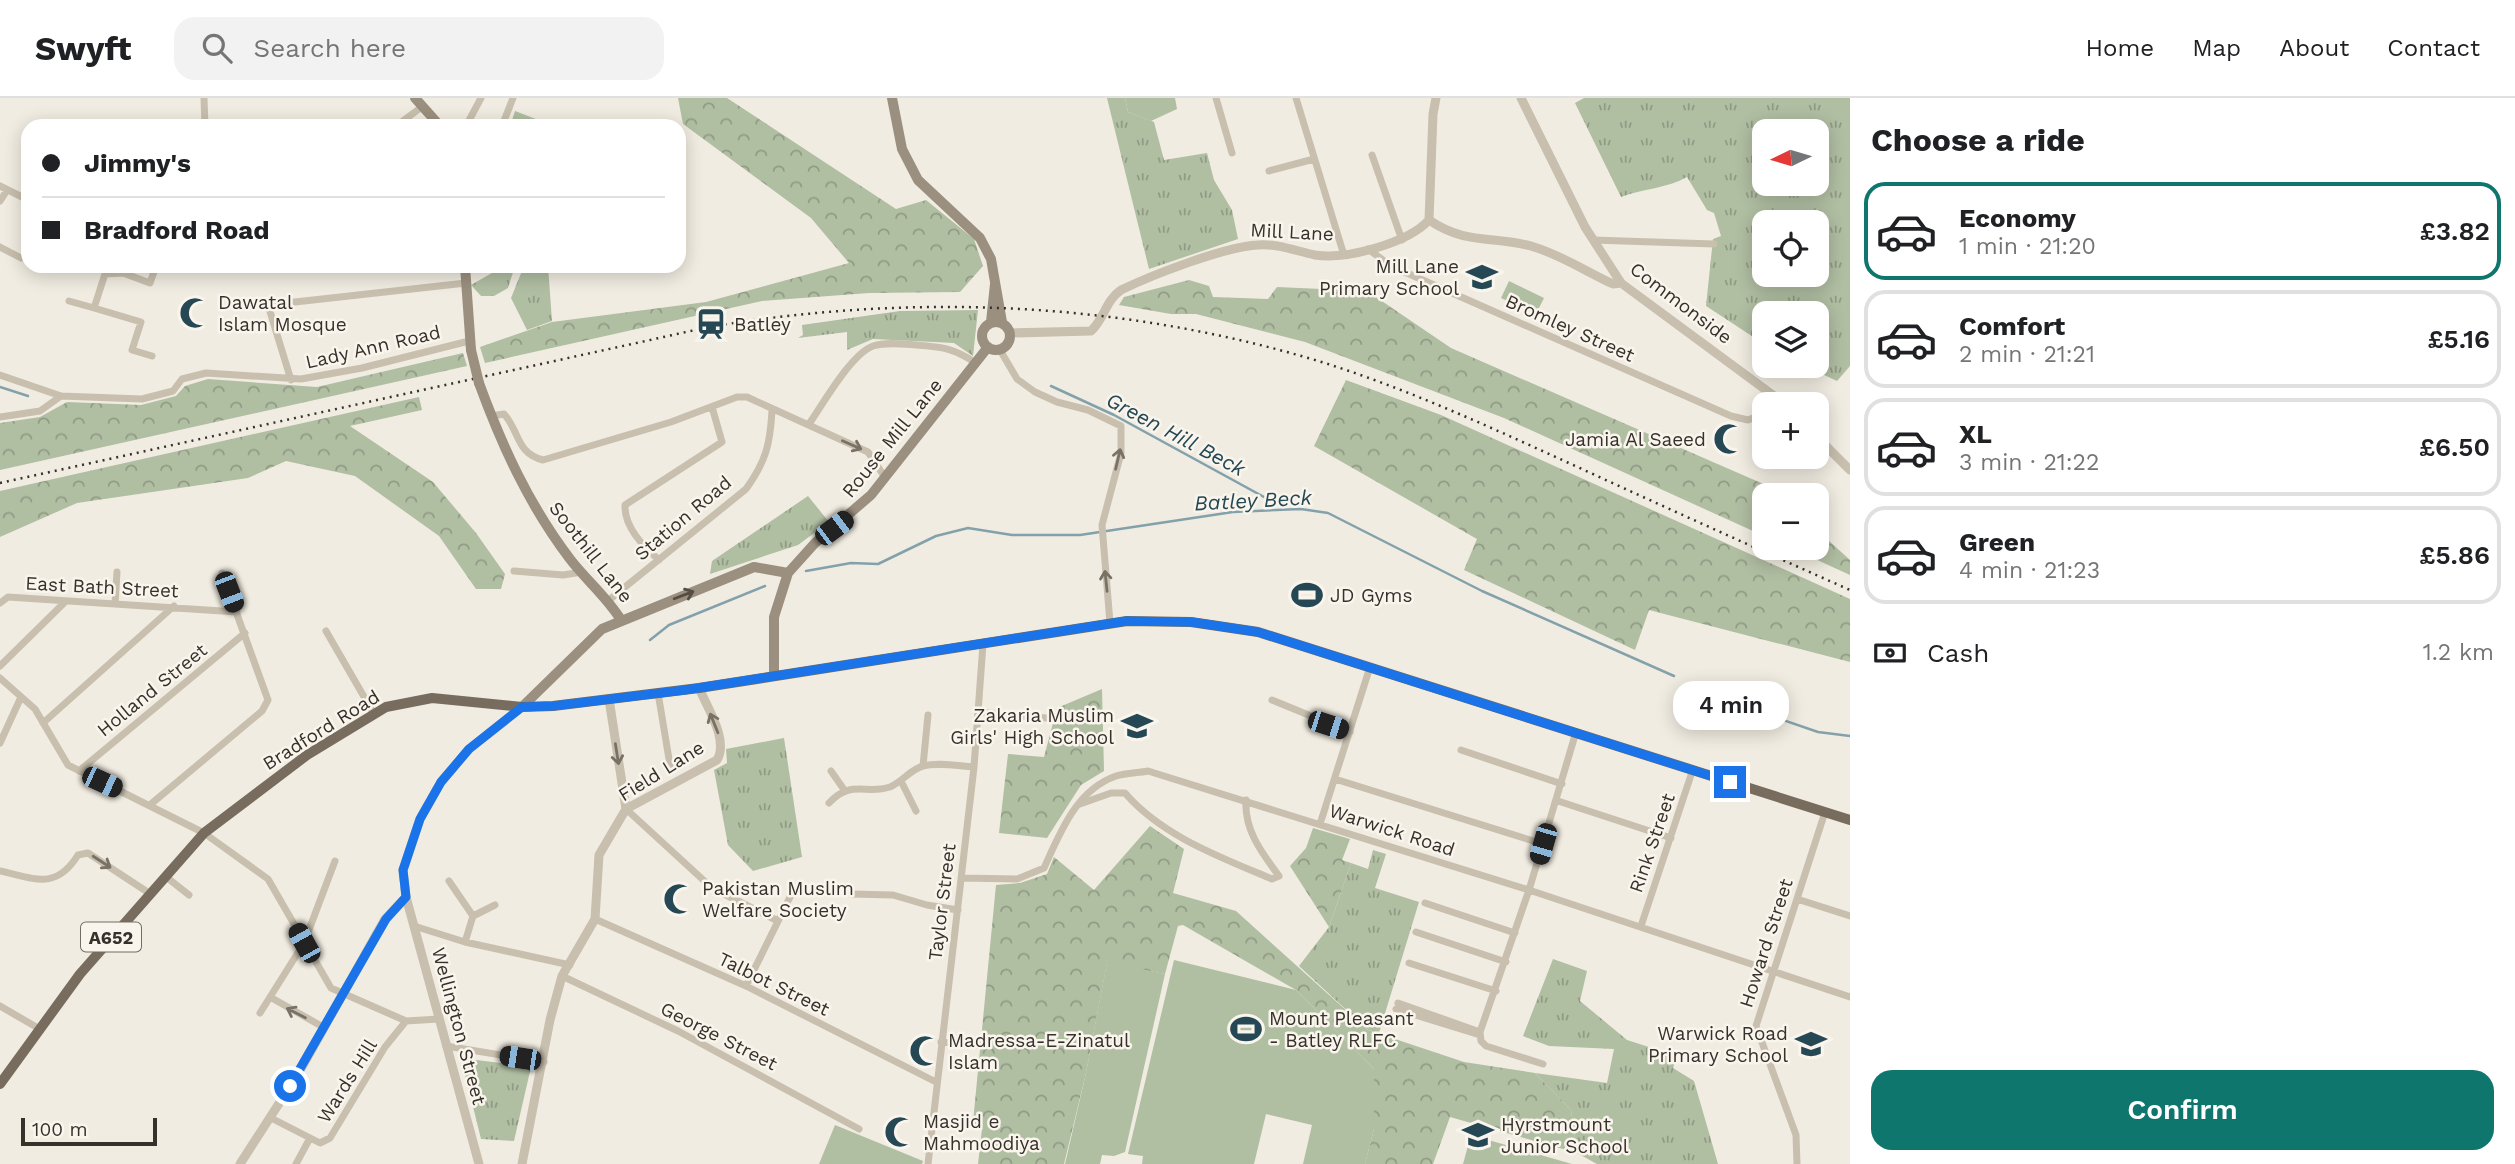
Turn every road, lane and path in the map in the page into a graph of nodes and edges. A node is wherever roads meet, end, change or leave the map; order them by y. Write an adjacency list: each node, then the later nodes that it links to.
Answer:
1 (204, 98): 10 (street)
2 (481, 98): 13 (street)
3 (513, 98): 14 (street)
4 (892, 98): 38 (main road)
5 (1216, 98): 15 (street)
6 (1296, 98): 17 (street)
7 (1436, 98): 22 (street)
8 (1521, 98): 24 (street, Commonside)
9 (419, 102): 11 (street); 12 (main road)
10 (205, 119)
11 (403, 119)
12 (434, 119)
13 (470, 119)
14 (505, 119)
15 (1232, 153)
16 (1372, 155): 23 (street)
17 (1314, 159): 18 (street); 28 (street)
18 (1269, 171)
19 (3, 188): 20 (street); 21 (street)
20 (21, 197)
21 (0, 201)
22 (1429, 220): 23 (street, Mill Lane); 35 (street)
23 (1402, 240): 27 (street, Mill Lane)
24 (1593, 240): 25 (street); 35 (street, Commonside)
25 (1714, 244)
26 (0, 247): 29 (street)
27 (1368, 249): 28 (street, Mill Lane); 53 (street, Bromley Street)
28 (1343, 252): 39 (street, Mill Lane)
29 (21, 258)
30 (122, 273): 37 (street)
31 (122, 273): 32 (street)
32 (154, 273)
33 (465, 273): 34 (main road, Soothill Lane)
34 (466, 283): 40 (main road, Soothill Lane); 46 (street)
35 (1621, 283): 47 (street, Commonside)
36 (69, 301): 37 (street)
37 (94, 308): 43 (street)
38 (997, 322): 39 (main road); 41 (main road)
39 (1011, 333): 42 (main road)
40 (470, 345): 46 (street, Lady Ann Road); 51 (main road, Soothill Lane, bridge)
41 (988, 347): 42 (main road); 44 (main road, Rouse Mill Lane)
42 (1000, 350): 71 (street, one-way to 42)
43 (152, 356)
44 (976, 363): 54 (street); 57 (main road, Rouse Mill Lane)
45 (0, 375): 48 (street, Lady Ann Road)
46 (291, 380): 48 (street, Lady Ann Road)
47 (1766, 392)
48 (61, 396): 52 (street)
49 (712, 407): 50 (street); 51 (street); 58 (street)
50 (772, 411): 54 (street); 58 (street, Station Road)
51 (491, 416): 61 (main road, Soothill Lane)
52 (0, 417)
53 (1752, 418)
54 (809, 424): 57 (street, one-way to 57)
55 (1829, 449): 56 (street)
56 (1850, 470)
57 (884, 476): 63 (main road, Rouse Mill Lane)
58 (659, 560): 64 (street, Station Road)
59 (513, 571): 61 (street)
60 (117, 572): 67 (street)
61 (582, 572): 64 (main road, Soothill Lane)
62 (222, 573): 69 (street)
63 (788, 573): 70 (main road, one-way to 63); 77 (main road, Rouse Mill Lane)
64 (609, 600): 70 (main road, Soothill Lane)
65 (65, 602): 66 (street, East Bath Street); 67 (street, East Bath Street); 75 (street)
66 (0, 603)
67 (115, 604): 68 (street, East Bath Street)
68 (174, 606): 69 (street, East Bath Street); 89 (street)
69 (237, 612): 73 (street)
70 (621, 620): 84 (main road)
71 (1110, 623): 74 (main road, Bradford Road / A652); 76 (main road, Bradford Road / A652)
72 (326, 631): 86 (street)
73 (245, 634): 98 (street, Holland Street); 107 (street)
74 (983, 644): 77 (main road, Bradford Road / A652); 85 (street, Taylor Street)
75 (0, 666)
76 (1370, 667): 90 (street); 91 (main road, Bradford Road / A652)
77 (774, 675): 79 (main road, Bradford Road / A652)
78 (0, 678): 81 (street)
79 (699, 688): 80 (main road, Bradford Road / A652); 109 (street, Field Lane, one-way to 79)
80 (658, 693): 82 (main road, Bradford Road / A652); 94 (street)
81 (21, 696): 89 (street); 92 (street)
82 (609, 699): 84 (main road, Bradford Road / A652); 109 (street, one-way to 109)
83 (1272, 700): 90 (street)
84 (522, 707): 86 (main road, Bradford Road / A652); 127 (street, Wellington Street)
85 (978, 712): 88 (street); 96 (street, Taylor Street)
86 (374, 714): 114 (main road, Bradford Road / A652)
87 (928, 715): 95 (street)
88 (1046, 718)
89 (43, 723): 98 (street)
90 (1350, 732): 100 (street)
91 (1576, 732): 97 (main road, Bradford Road / A652); 102 (street)
92 (0, 743)
93 (1461, 750): 102 (street)
94 (670, 765)
95 (923, 766): 96 (street); 101 (street)
96 (974, 767): 120 (street, Taylor Street)
97 (1693, 769): 111 (main road, Bradford Road / A652); 115 (street, Rink Street)
98 (79, 771): 107 (street)
99 (831, 771): 103 (street)
100 (1335, 779): 113 (street); 116 (street)
101 (901, 781): 103 (street); 110 (street)
102 (1562, 784): 105 (street)
103 (845, 791): 106 (street)
104 (1246, 800): 108 (street, Warwick Road); 108 (street); 113 (street, Warwick Road)
105 (1558, 801): 115 (street); 116 (street)
106 (829, 803)
107 (150, 804): 114 (street)
108 (1079, 804): 120 (street, Warwick Road)
109 (626, 809): 134 (street, Field Lane); 135 (street)
110 (915, 811)
111 (1825, 812): 112 (main road, Bradford Road / A652); 128 (street, Howard Street)
112 (1850, 820)
113 (1320, 824): 122 (street, Warwick Road)
114 (204, 833): 119 (main road, Bradford Road / A652); 141 (street)
115 (1671, 838): 137 (street, Rink Street)
116 (1543, 844): 122 (street)
117 (335, 861): 141 (street)
118 (0, 871): 123 (street, one-way to 123)
119 (165, 876): 123 (main road, Bradford Road / A652); 126 (street)
120 (961, 878): 131 (street, Taylor Street)
121 (449, 881): 132 (street)
122 (1530, 890): 137 (street, Warwick Road); 139 (street)
123 (149, 893): 158 (main road, Bradford Road / A652)
124 (792, 893): 135 (street)
125 (851, 894): 131 (street)
126 (189, 895)
127 (406, 897): 136 (street, Wellington Street); 149 (street)
128 (1797, 899): 133 (street); 145 (street, Howard Street)
129 (1425, 903): 139 (street)
130 (495, 905): 132 (street)
131 (958, 910): 160 (street, Taylor Street)
132 (473, 916): 140 (street)
133 (1850, 916)
134 (595, 919): 144 (street, Field Lane); 147 (street, Talbot Street)
135 (778, 921): 147 (street)
136 (415, 926): 140 (street); 155 (street, Wellington Street)
137 (1641, 926): 145 (street, Warwick Road)
138 (1416, 932): 142 (street)
139 (1515, 933): 142 (street)
140 (465, 942): 144 (street)
141 (304, 943): 149 (street); 150 (street)
142 (1506, 962): 148 (street)
143 (1409, 963): 148 (street)
144 (570, 965): 146 (street, Field Lane)
145 (1774, 970): 151 (street, Warwick Road); 175 (street, Howard Street)
146 (562, 976): 163 (street, Field Lane); 168 (street, George Street)
147 (746, 986): 165 (street, Talbot Street)
148 (1496, 992): 159 (street)
149 (340, 994): 156 (street); 157 (street)
150 (270, 997): 154 (street); 157 (street, one-way to 150)
151 (1850, 997)
152 (0, 1006): 158 (street)
153 (1397, 1006): 159 (street)
154 (260, 1013)
155 (439, 1019): 156 (street); 162 (street, Wellington Street)
156 (406, 1021): 169 (street, Wards Hill)
157 (323, 1027): 167 (street)
158 (38, 1028): 166 (main road, Bradford Road / A652)
159 (1480, 1036): 164 (street)
160 (941, 1042): 161 (street); 165 (street, Taylor Street)
161 (979, 1045)
162 (446, 1046): 163 (street); 172 (street, Wellington Street)
163 (544, 1062): 173 (street, Field Lane)
164 (1544, 1064)
165 (936, 1082): 174 (street, Taylor Street)
166 (0, 1084)
167 (271, 1118): 169 (street, Wards Hill); 170 (street)
168 (859, 1129)
169 (310, 1138): 171 (street)
170 (240, 1164)
171 (296, 1164)
172 (479, 1164)
173 (522, 1164)
174 (928, 1164)
175 (1797, 1164)

